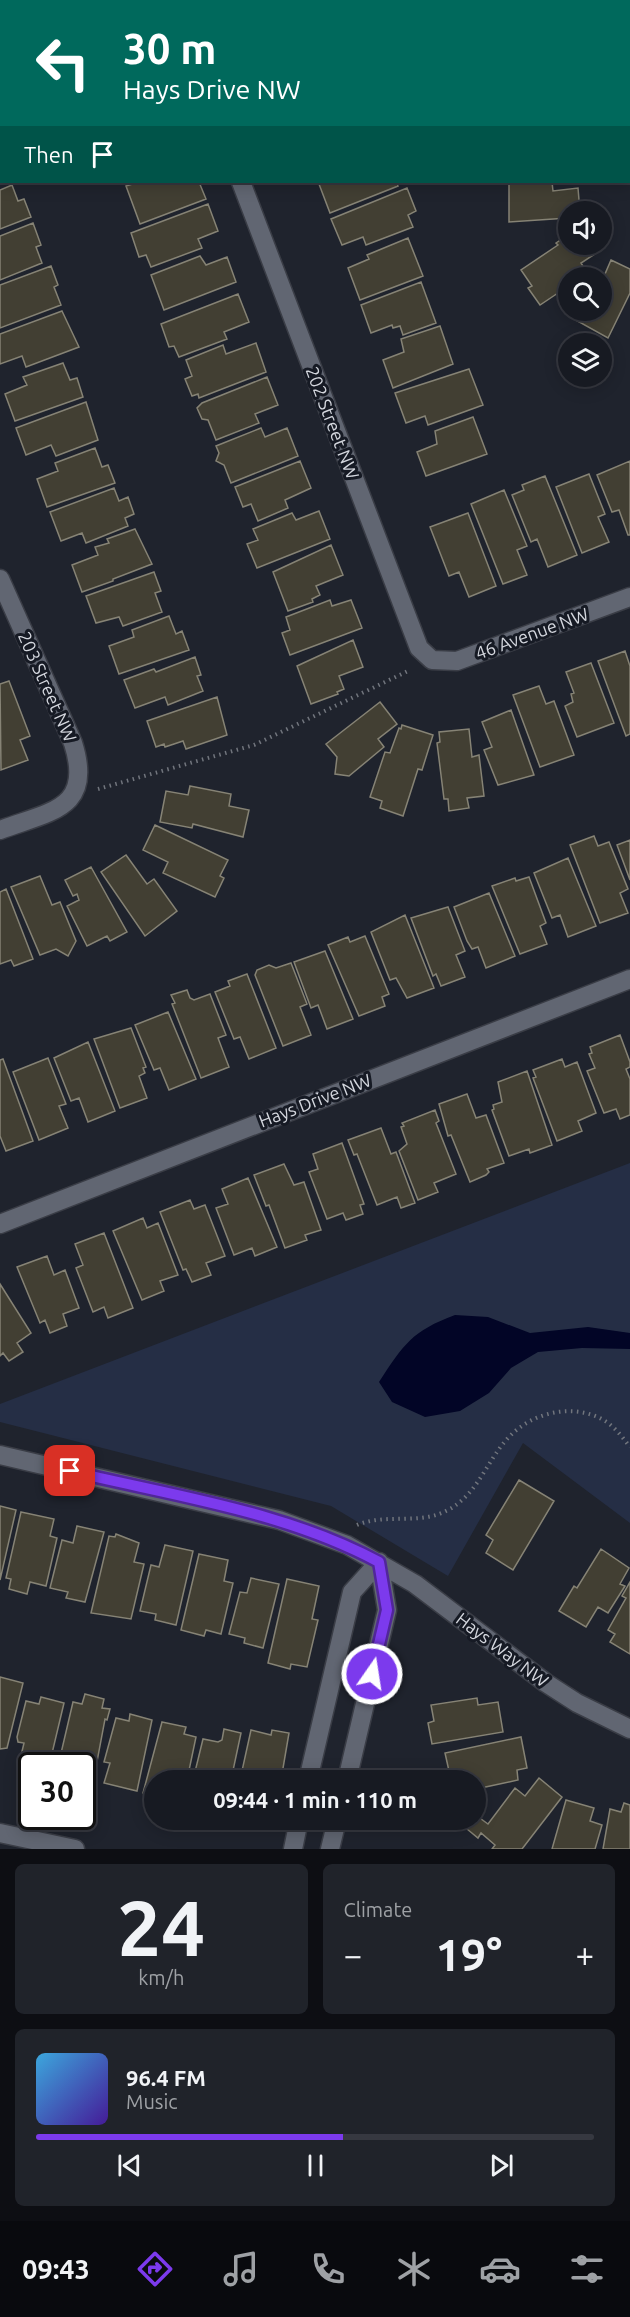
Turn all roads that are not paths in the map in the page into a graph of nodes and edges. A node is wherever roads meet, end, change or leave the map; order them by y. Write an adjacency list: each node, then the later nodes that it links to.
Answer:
1 (241, 183): 4 (street, 202 Street NW)
2 (0, 579): 5 (street, 203 Street NW)
3 (630, 597): 4 (street, 46 Avenue NW)
4 (432, 660)
5 (0, 830)
6 (630, 979): 7 (street, Hays Drive NW)
7 (0, 1224)
8 (0, 1455): 9 (street)
9 (379, 1562): 10 (street, Hays Way NW); 11 (street); 12 (street)
10 (630, 1730)
11 (310, 1770)
12 (349, 1770)
13 (297, 1830): 17 (street)
14 (335, 1830): 18 (street)
15 (0, 1833): 16 (street)
16 (75, 1849)
17 (293, 1849)
18 (330, 1849)

